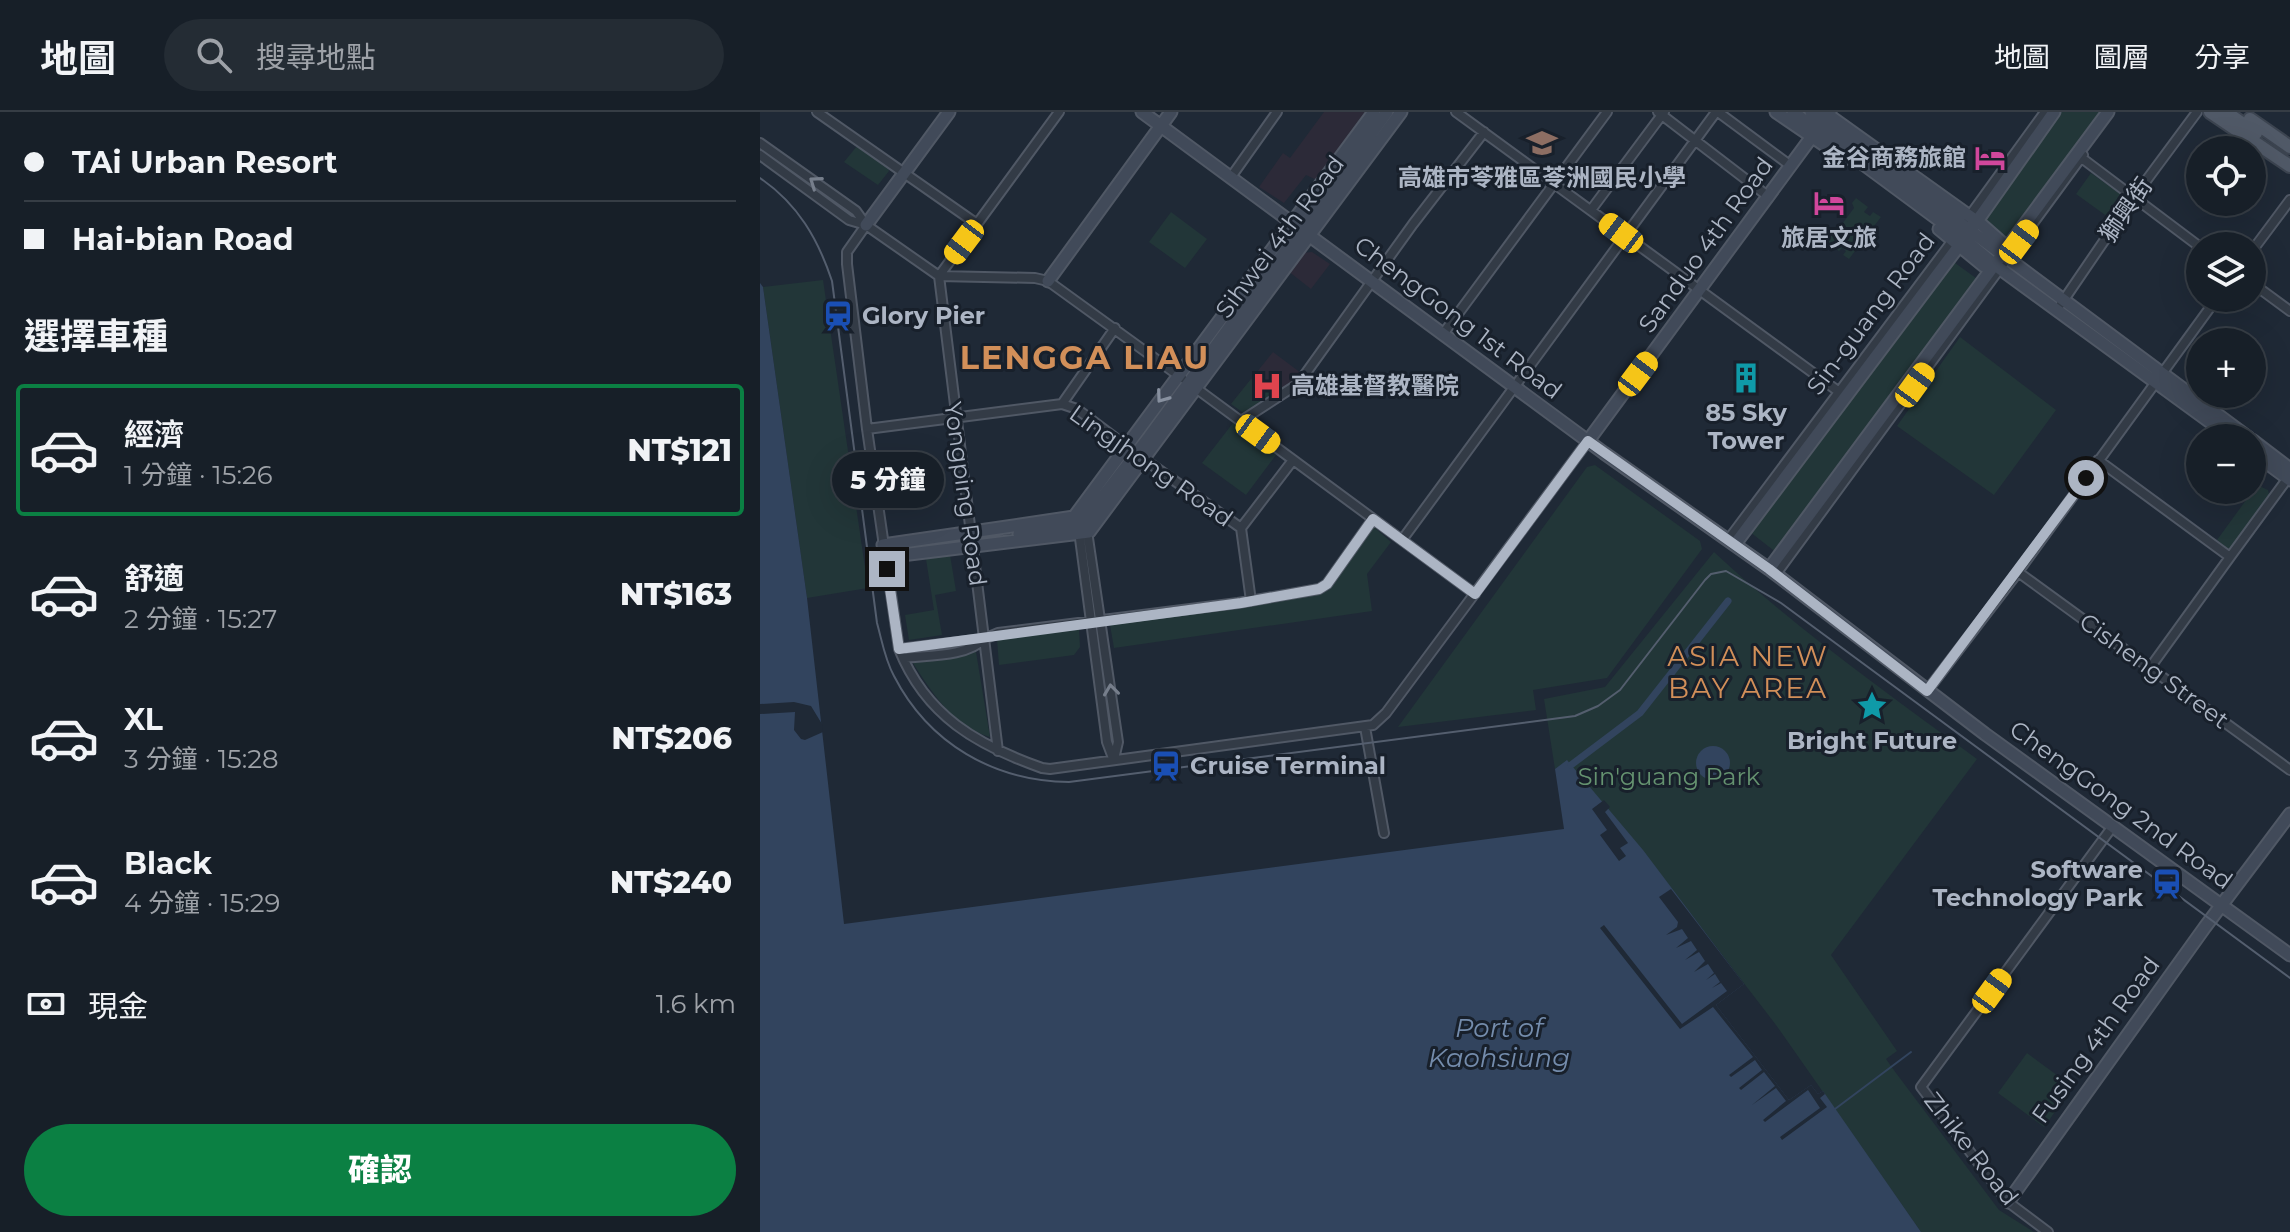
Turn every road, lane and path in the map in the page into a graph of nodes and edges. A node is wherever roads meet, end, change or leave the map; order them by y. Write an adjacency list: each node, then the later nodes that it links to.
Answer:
1 (817, 112): 25 (street)
2 (949, 112): 38 (street)
3 (1059, 112): 45 (street)
4 (1142, 112): 27 (street, ChengGong 1st Road)
5 (1171, 112): 27 (street)
6 (1277, 112): 39 (street)
7 (1374, 112): 47 (street, Sihwei 4th Road)
8 (1387, 112): 47 (street, Sihwei 4th Road)
9 (1401, 112): 47 (street, Sihwei 4th Road)
10 (1456, 112): 28 (street)
11 (1607, 112): 40 (street)
12 (1717, 112): 30 (street); 36 (street)
13 (1776, 112): 26 (street)
14 (1793, 112): 26 (street)
15 (1811, 112): 26 (street)
16 (2045, 112): 48 (street, Sin-guang Road)
17 (2054, 112): 48 (street)
18 (2111, 112): 34 (street)
19 (2197, 112): 42 (street, 獅興街)
20 (2210, 112): 37 (main road)
21 (2226, 112): 35 (main road)
22 (2240, 112): 32 (main road)
23 (2253, 112): 29 (main road)
24 (1661, 113): 30 (street); 44 (street)
25 (828, 115): 38 (street)
26 (1823, 121): 36 (street, Sanduo 4th Road); 48 (street); 48 (street)
27 (1161, 126): 39 (street, ChengGong 1st Road); 54 (street)
28 (1484, 132): 40 (street); 55 (street)
29 (2290, 137)
30 (1696, 141): 41 (street); 50 (street)
31 (760, 143): 46 (street, one-way to 31)
32 (2290, 147)
33 (760, 155): 46 (street)
34 (2079, 156): 42 (street); 52 (street)
35 (2290, 157)
36 (1791, 166): 41 (street, Sanduo 4th Road)
37 (2290, 166)
38 (903, 173): 45 (street); 46 (street)
39 (1231, 177): 47 (street, ChengGong 1st Road)
40 (1554, 184): 44 (street); 62 (street)
41 (1769, 197): 56 (street, Sanduo 4th Road)
42 (2134, 197): 51 (street); 58 (street, 獅興街)
43 (2290, 200): 49 (street)
44 (1591, 210): 50 (street)
45 (977, 224): 53 (street)
46 (866, 225): 53 (street); 72 (street)
47 (1301, 229): 55 (street, ChengGong 1st Road); 64 (street, Sihwei 4th Road); 64 (street, Sihwei 4th Road)
48 (1964, 232): 52 (street); 52 (street); 66 (street, Sin-guang Road)
49 (2266, 232)
50 (1625, 236): 56 (street); 65 (street)
51 (2186, 236)
52 (2001, 261): 58 (street); 89 (street)
53 (939, 276): 54 (street); 68 (street, Yongping Road)
54 (1048, 281): 61 (street)
55 (1372, 282): 62 (street, ChengGong 1st Road); 69 (street)
56 (1700, 290): 66 (street); 73 (street, Sanduo 4th Road)
57 (2266, 293): 59 (street)
58 (2060, 305): 63 (street)
59 (2290, 311)
60 (2207, 312): 63 (street)
61 (1115, 328): 64 (street); 67 (street, Lingjhong Road)
62 (1443, 334): 65 (street, ChengGong 1st Road)
63 (2159, 377): 70 (street); 71 (street); 78 (street)
64 (1187, 382): 69 (street); 74 (street, Sihwei 4th Road, one-way to 74); 76 (street, Sihwei 4th Road)
65 (1514, 387): 73 (street, ChengGong 1st Road); 85 (street)
66 (1843, 395): 86 (street, Sin-guang Road)
67 (1062, 404): 68 (street, Lingjhong Road); 74 (street, Lingjhong Road)
68 (955, 416): 72 (street, Lingjhong Road); 84 (street, Yongping Road)
69 (1241, 421): 77 (street)
70 (2215, 424)
71 (2228, 424)
72 (867, 429): 87 (street)
73 (1588, 441): 86 (street); 91 (street)
74 (1125, 445): 76 (street, Lingjhong Road); 82 (street, Sihwei 4th Road)
75 (2266, 454): 80 (street)
76 (1140, 456): 82 (street, Sihwei 4th Road); 83 (street, Lingjhong Road)
77 (1293, 460): 81 (street); 83 (street)
78 (2098, 460): 88 (street); 90 (street)
79 (2266, 461): 80 (street)
80 (2289, 475): 88 (street)
81 (1373, 519): 85 (street); 92 (street)
82 (1080, 527): 84 (street); 84 (street); 93 (street); 94 (street)
83 (1241, 528): 92 (street)
84 (971, 540): 87 (street); 95 (street, Yongping Road)
85 (1402, 540): 91 (street)
86 (1732, 542): 89 (street)
87 (884, 551): 96 (street)
88 (2230, 557): 97 (street)
89 (1773, 572): 98 (street)
90 (2018, 572): 97 (street, Cisheng Street); 98 (street)
91 (1475, 594): 99 (street)
92 (1251, 601): 93 (street)
93 (1102, 620): 94 (street); 101 (street, one-way to 93)
94 (1091, 621): 95 (street); 101 (street)
95 (984, 639): 96 (street); 100 (street, Yongping Road)
96 (901, 653): 100 (street)
97 (2149, 669): 102 (street, Cisheng Street)
98 (1927, 691): 104 (street, ChengGong 2nd Road)
99 (1365, 727): 101 (street); 105 (street)
100 (998, 751): 101 (street)
101 (1114, 759)
102 (2290, 770)
103 (2290, 814): 106 (street, Fusing 4th Road)
104 (2113, 826): 106 (street, ChengGong 2nd Road); 108 (street, Zhike Road)
105 (1384, 833)
106 (2222, 905): 107 (street, ChengGong 2nd Road); 108 (street, Fusing 4th Road)
107 (2290, 955)
108 (2008, 1202): 109 (street, Zhike Road)
109 (2048, 1232)

